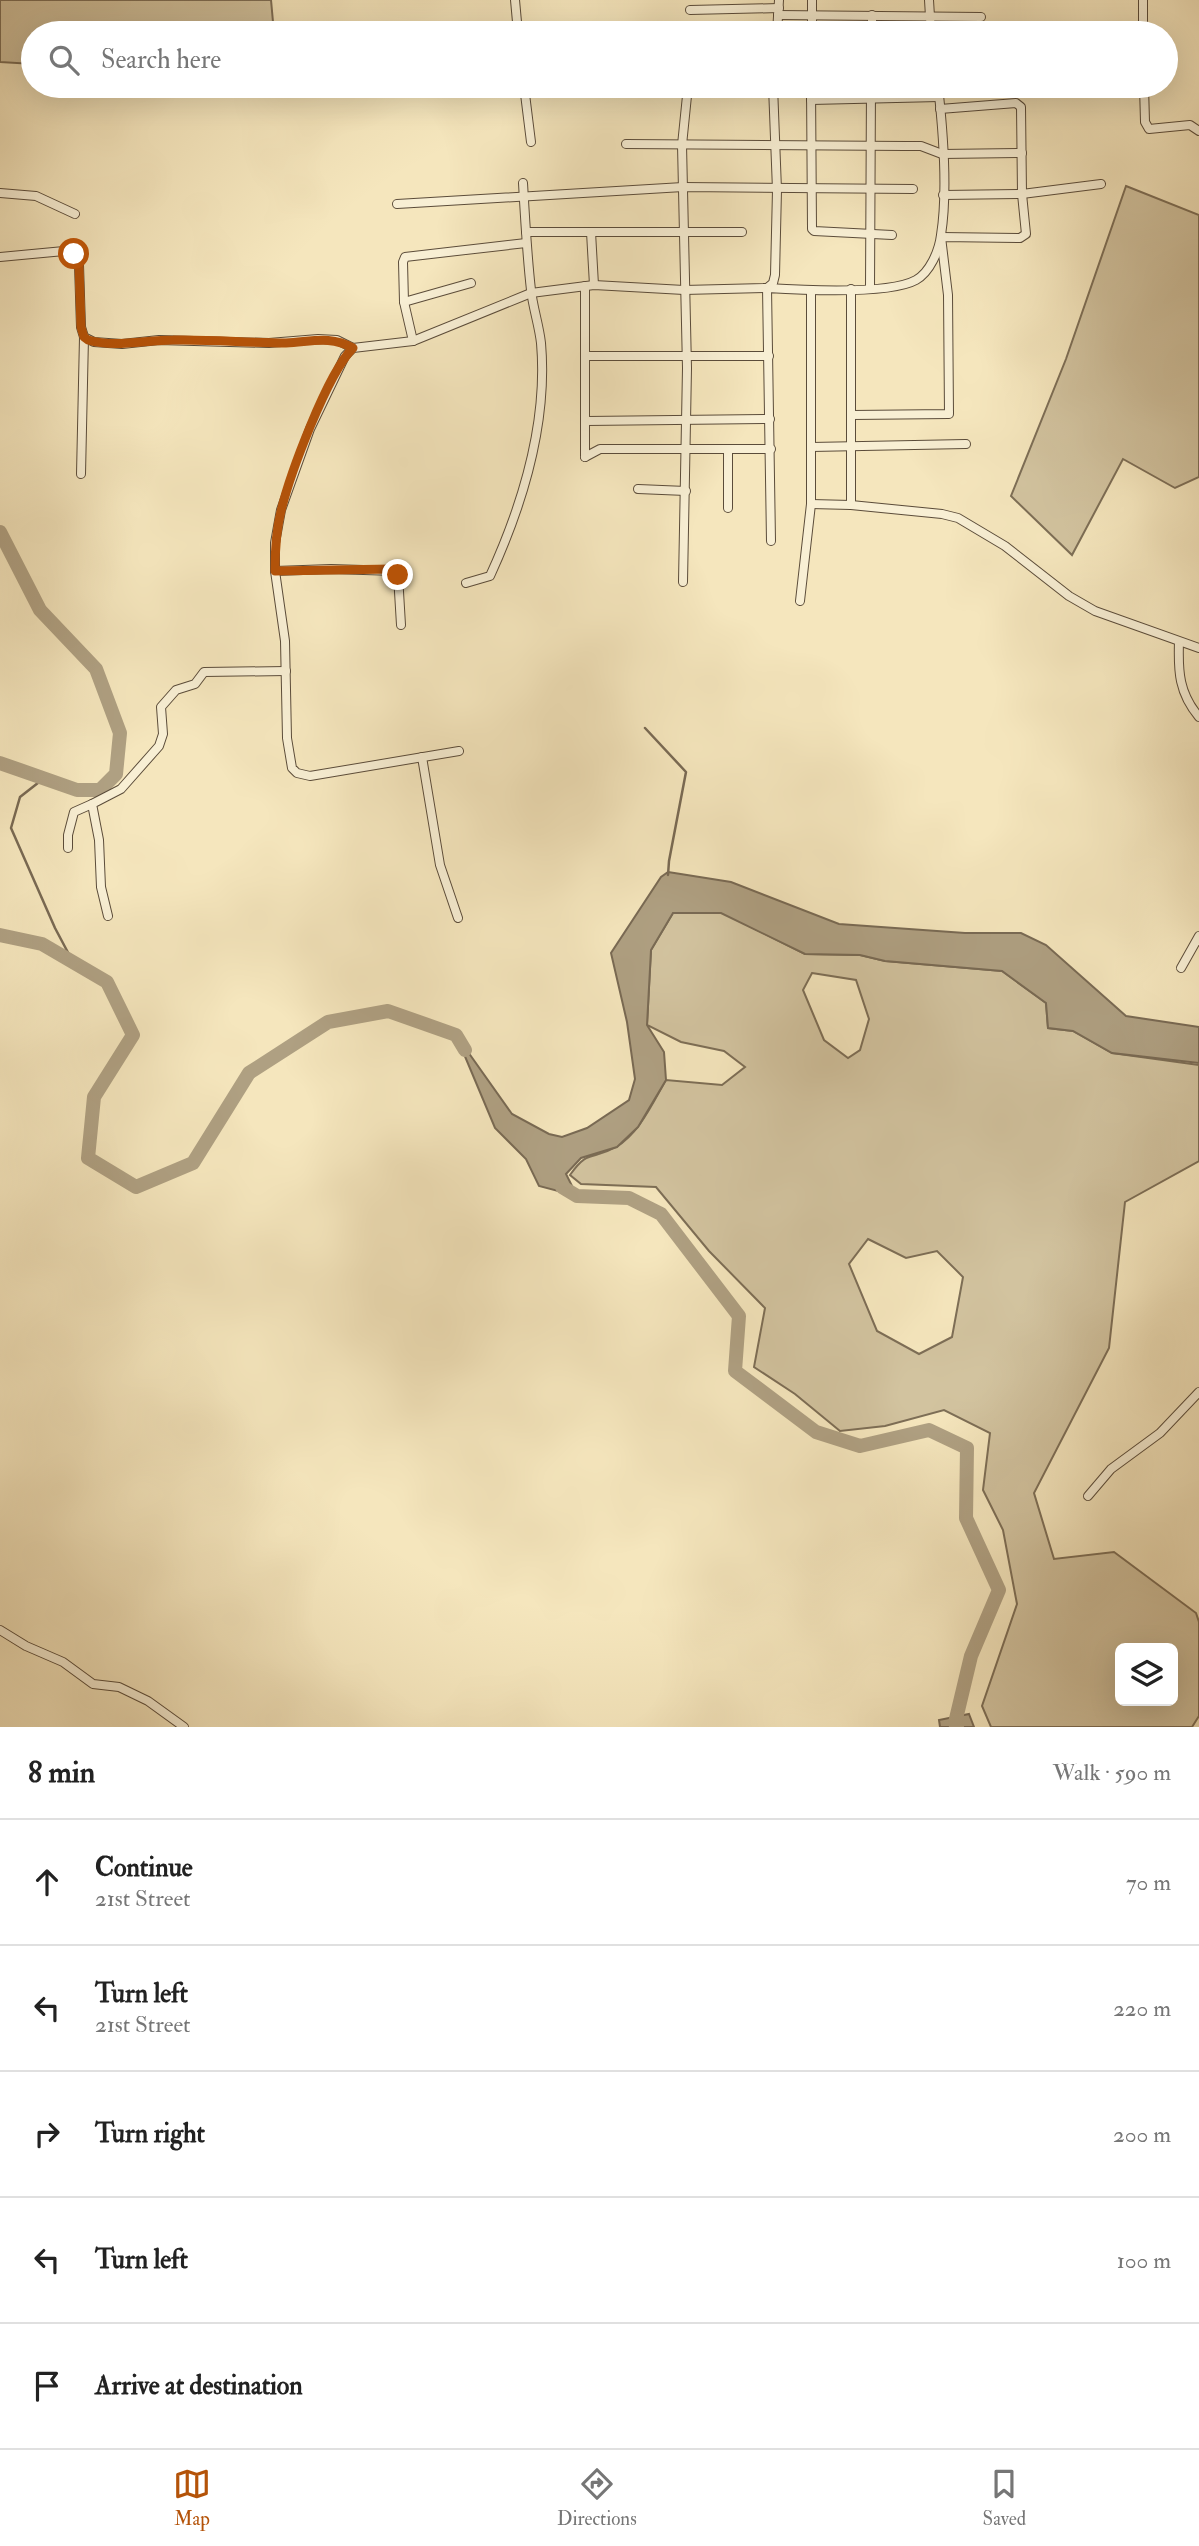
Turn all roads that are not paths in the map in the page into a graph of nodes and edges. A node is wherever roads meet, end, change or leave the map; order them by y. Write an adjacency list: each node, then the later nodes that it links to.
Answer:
1 (515, 0): 11 (street)
2 (812, 0): 7 (street)
3 (929, 0): 9 (street)
4 (1143, 0): 15 (street)
5 (779, 8): 6 (street); 7 (street)
6 (691, 10)
7 (812, 15): 8 (street); 12 (street)
8 (872, 15): 9 (street); 13 (street)
9 (929, 15): 10 (street); 14 (street)
10 (981, 17)
11 (517, 21)
12 (812, 21)
13 (872, 21)
14 (930, 21)
15 (1143, 21)
16 (526, 98): 26 (street)
17 (687, 98): 28 (street)
18 (773, 98): 29 (street)
19 (905, 98): 22 (street)
20 (939, 98): 24 (street)
21 (1144, 98): 25 (street)
22 (871, 99): 23 (street); 31 (street)
23 (811, 100): 30 (street)
24 (940, 109): 32 (street); 33 (street)
25 (1199, 131)
26 (531, 142)
27 (626, 144): 28 (street)
28 (682, 145): 29 (street); 36 (street)
29 (775, 146): 30 (street); 39 (street)
30 (811, 146): 31 (street); 37 (street)
31 (871, 146): 33 (street); 38 (street)
32 (1022, 153): 33 (street); 42 (street)
33 (942, 154): 43 (street)
34 (523, 183): 44 (street)
35 (1101, 184): 42 (street)
36 (684, 187): 39 (street); 44 (street); 50 (street)
37 (812, 189): 38 (street); 39 (street); 51 (street)
38 (870, 189): 40 (street); 51 (street)
39 (777, 190): 58 (street)
40 (913, 190)
41 (0, 192): 46 (street)
42 (1022, 194): 43 (street); 53 (street)
43 (943, 195): 53 (street)
44 (523, 197): 45 (street); 47 (street)
45 (397, 204)
46 (75, 214)
47 (526, 232): 48 (street); 54 (street)
48 (591, 232): 50 (street); 57 (street)
49 (742, 232): 50 (street)
50 (683, 233): 61 (street)
51 (870, 233): 52 (street); 59 (street)
52 (892, 234)
53 (941, 237): 59 (street); 71 (street)
54 (526, 243): 63 (street); 64 (street)
55 (0, 257): 65 (street)
56 (471, 283): 64 (street)
57 (589, 285): 61 (street); 63 (street); 70 (street)
58 (767, 288): 61 (street); 62 (street); 69 (street)
59 (870, 288): 60 (street)
60 (851, 289): 62 (street); 71 (street)
61 (684, 290): 68 (street)
62 (811, 291): 76 (street)
63 (531, 293): 66 (street); 90 (street)
64 (404, 302): 66 (street)
65 (84, 337): 67 (street); 81 (street)
66 (413, 341): 67 (street)
67 (353, 348): 88 (street)
68 (686, 355): 69 (street); 70 (street); 74 (street)
69 (769, 355): 72 (street)
70 (586, 356): 73 (street)
71 (852, 415): 77 (street)
72 (770, 419): 74 (street); 80 (street)
73 (586, 421): 74 (street); 78 (street)
74 (687, 421): 78 (street)
75 (966, 444): 77 (street)
76 (811, 447): 77 (street); 84 (street)
77 (852, 447): 85 (street)
78 (687, 449): 79 (street); 83 (street)
79 (728, 449): 80 (street); 86 (street)
80 (771, 449): 87 (street)
81 (81, 474)
82 (638, 489): 83 (street)
83 (686, 491): 89 (street)
84 (811, 504): 85 (street); 91 (street)
85 (850, 505): 93 (street)
86 (728, 508)
87 (771, 541)
88 (275, 571): 92 (street); 95 (street)
89 (683, 582)
90 (466, 583)
91 (800, 601)
92 (401, 625)
93 (1179, 642): 94 (street); 96 (street)
94 (1199, 648)
95 (286, 671): 98 (street); 99 (street)
96 (1199, 717)
97 (459, 751): 98 (street)
98 (422, 757): 102 (street)
99 (92, 804): 100 (street); 101 (street)
100 (68, 848)
101 (108, 916)
102 (458, 918)
103 (1199, 936): 104 (street)
104 (1181, 968)
105 (1199, 1392): 106 (street)
106 (1088, 1496)
107 (0, 1629): 108 (street)
108 (184, 1727)

